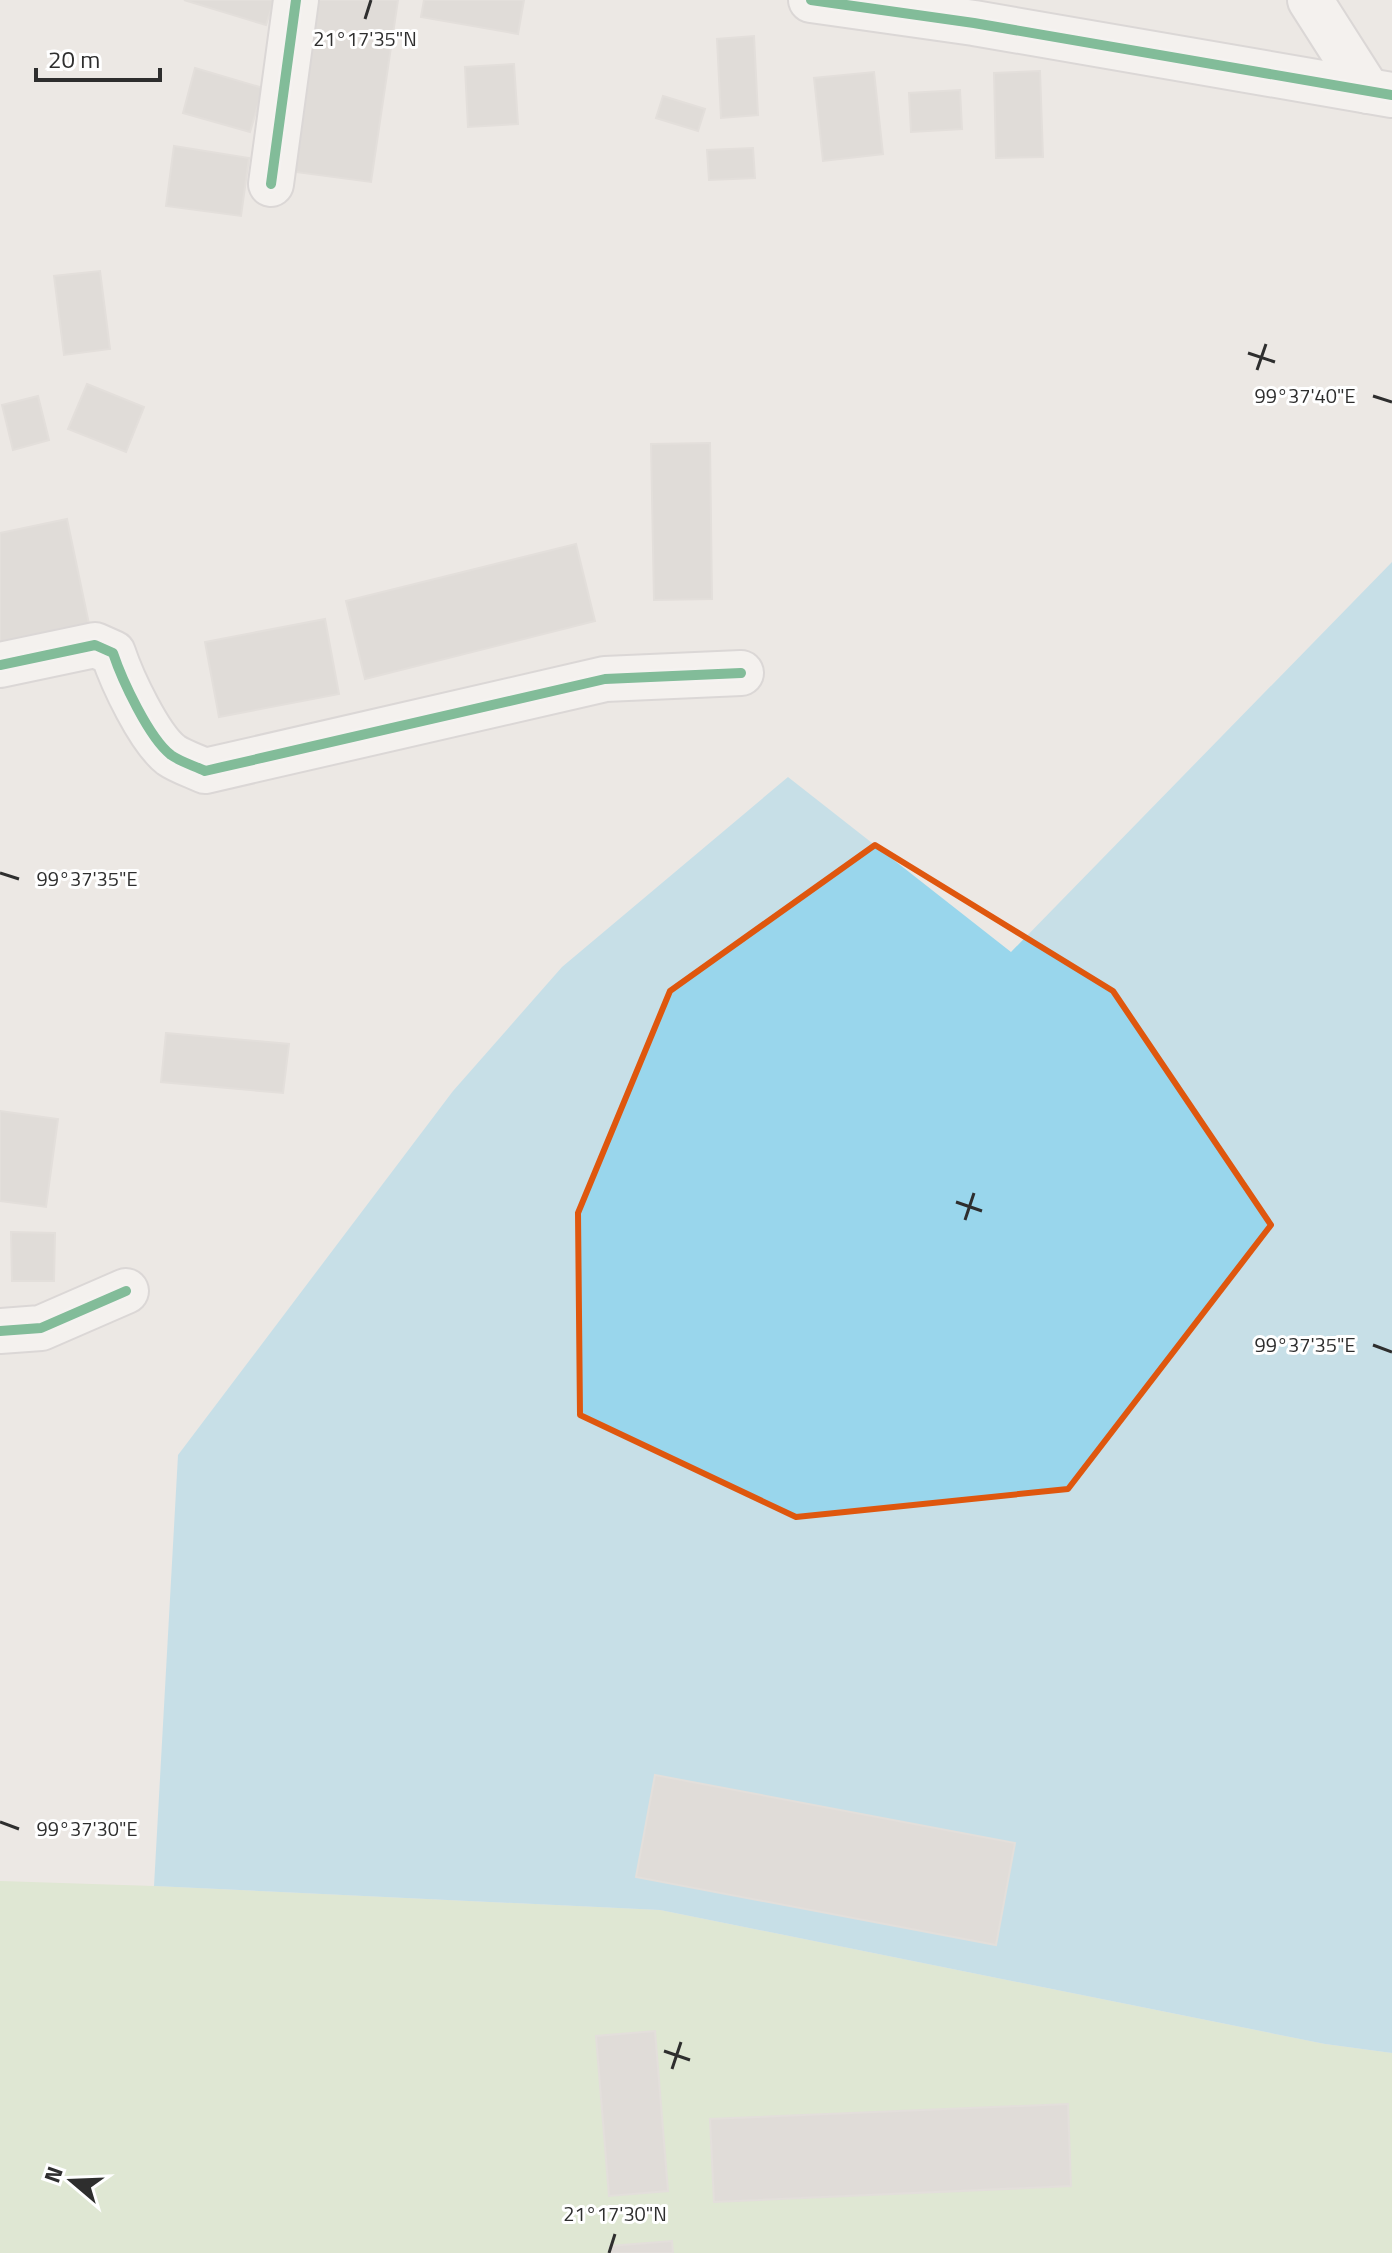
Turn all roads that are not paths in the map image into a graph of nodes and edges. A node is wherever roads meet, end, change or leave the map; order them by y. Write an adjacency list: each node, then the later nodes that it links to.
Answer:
1 (296, 0): 5 (street)
2 (811, 0): 4 (street)
3 (1310, 0): 4 (street)
4 (1380, 93)
5 (271, 184)
6 (0, 665): 7 (street)
7 (741, 673)
8 (126, 1291): 9 (street)
9 (0, 1331)

